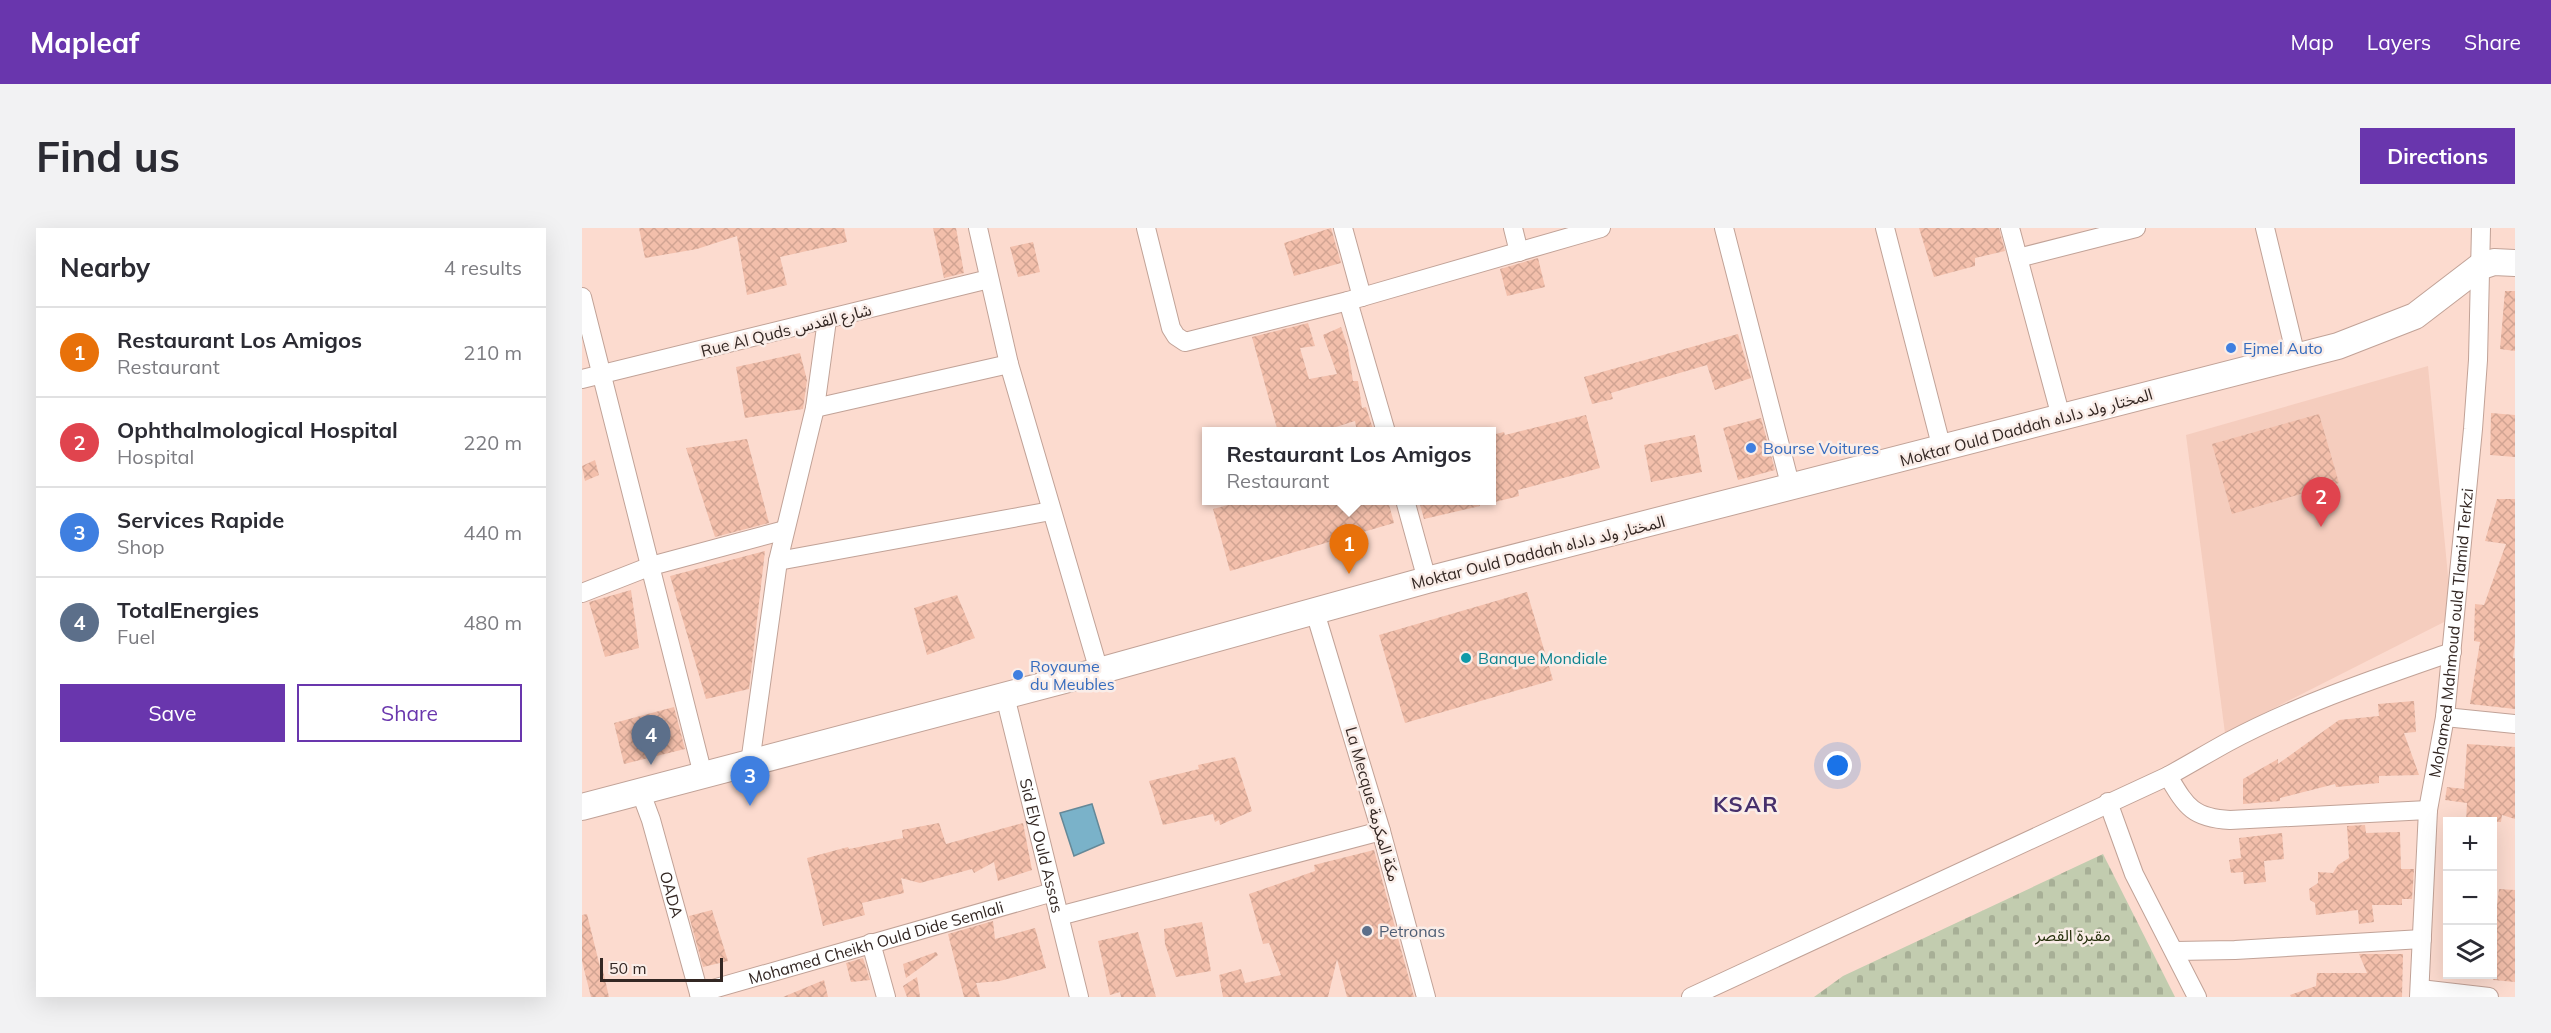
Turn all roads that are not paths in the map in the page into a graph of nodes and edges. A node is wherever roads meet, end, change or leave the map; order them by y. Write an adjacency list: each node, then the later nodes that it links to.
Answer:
1 (978, 228): 16 (street)
2 (1146, 228): 18 (street)
3 (1343, 228): 18 (street)
4 (1514, 228): 12 (street)
5 (1601, 228): 12 (street)
6 (1724, 228): 28 (street)
7 (1885, 228): 27 (street)
8 (2010, 228): 13 (street)
9 (2136, 228): 13 (street)
10 (2265, 228): 20 (street)
11 (2481, 228): 15 (street, Mohamed Mahmoud ould Tlamid Terkzi)
12 (1519, 252): 18 (street)
13 (2018, 258): 25 (street)
14 (2515, 263): 15 (main road)
15 (2479, 267): 20 (main road, Moktar Ould Daddah المختار ولد داداه); 37 (street, Mohamed Mahmoud ould Tlamid Terkzi)
16 (989, 279): 19 (street, Rue Al Quds شارع القدس); 21 (street)
17 (582, 297): 22 (street)
18 (1355, 299): 26 (street)
19 (827, 320): 22 (street, Rue Al Quds شارع القدس); 24 (street)
20 (2296, 356): 25 (main road, Moktar Ould Daddah المختار ولد داداه)
21 (1009, 364): 24 (street); 30 (street)
22 (602, 374): 23 (street, Rue Al Quds شارع القدس); 33 (street)
23 (582, 379)
24 (815, 408): 31 (street)
25 (2061, 417): 27 (main road, Moktar Ould Daddah المختار ولد داداه)
26 (1385, 427)
27 (1942, 449): 28 (main road, Moktar Ould Daddah المختار ولد داداه)
28 (1791, 488): 34 (main road, Moktar Ould Daddah المختار ولد داداه)
29 (1406, 505): 34 (street)
30 (1051, 511): 32 (street); 38 (street)
31 (784, 530): 32 (street); 33 (street)
32 (778, 561): 42 (street)
33 (651, 566): 35 (street); 43 (street)
34 (1427, 580): 36 (main road, Moktar Ould Daddah المختار ولد داداه)
35 (582, 593)
36 (1316, 612): 38 (main road, Moktar Ould Daddah المختار ولد داداه); 49 (street, La Mecque مكة المكرمة)
37 (2452, 652): 40 (street, Mohamed Mahmoud ould Tlamid Terkzi); 44 (street)
38 (1099, 671): 39 (main road, Moktar Ould Daddah المختار ولد داداه)
39 (1005, 696): 42 (main road, Moktar Ould Daddah المختار ولد داداه); 50 (street, Sid Ely Ould Assas)
40 (2445, 717): 41 (street); 48 (street, Mohamed Mahmoud ould Tlamid Terkzi)
41 (2515, 724)
42 (750, 763): 43 (main road, Moktar Ould Daddah المختار ولد داداه)
43 (703, 775): 45 (main road, Moktar Ould Daddah المختار ولد داداه)
44 (2168, 776): 46 (street); 48 (street)
45 (640, 793): 47 (main road, Moktar Ould Daddah المختار ولد داداه); 56 (street, OADA)
46 (2108, 802): 54 (street); 60 (street)
47 (582, 807)
48 (2428, 810): 52 (street, Mohamed Mahmoud ould Tlamid Terkzi)
49 (1381, 831): 51 (street); 59 (street, La Mecque مكة المكرمة)
50 (1053, 892): 51 (street, Sid Ely Ould Assas); 53 (street, Mohamed Cheikh Ould Dide Semlali)
51 (1059, 916): 58 (street, Sid Ely Ould Assas)
52 (2422, 939): 54 (street); 55 (street, Mohamed Mahmoud ould Tlamid Terkzi)
53 (871, 943): 56 (street, Mohamed Cheikh Ould Dide Semlali); 57 (street)
54 (2175, 951): 61 (street)
55 (2419, 993): 62 (street)
56 (700, 995)
57 (886, 997)
58 (1079, 997)
59 (1426, 997)
60 (1691, 997)
61 (2197, 997)
62 (2489, 997)

